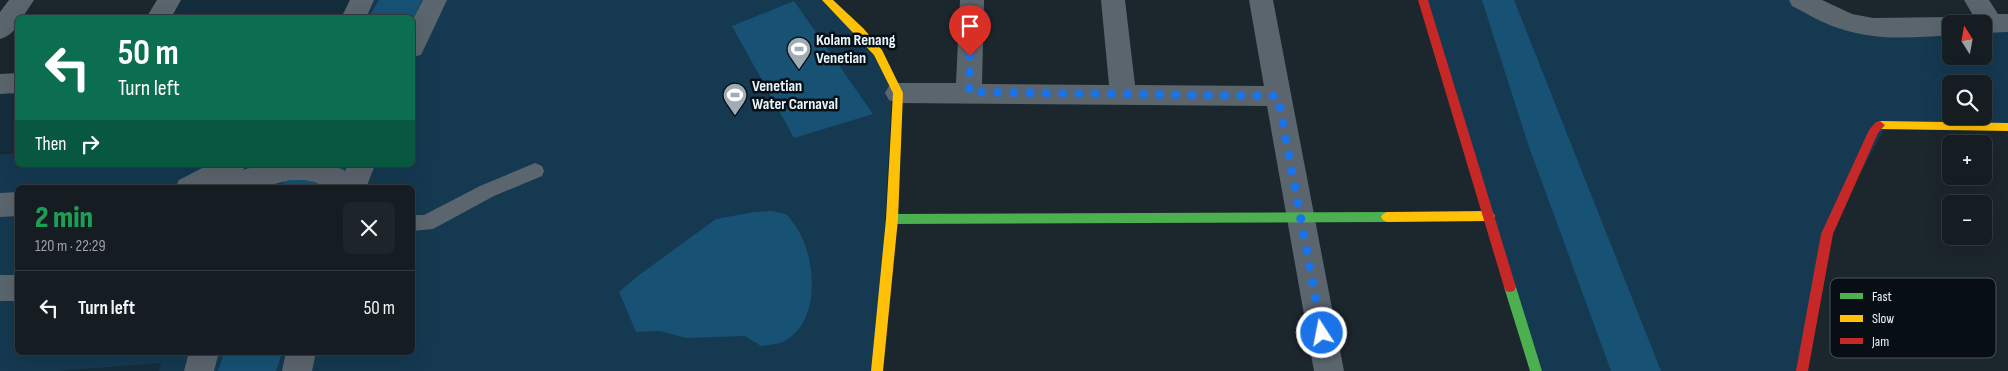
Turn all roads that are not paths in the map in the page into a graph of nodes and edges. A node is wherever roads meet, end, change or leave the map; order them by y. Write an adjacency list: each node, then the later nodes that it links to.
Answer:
1 (22, 0): 16 (street)
2 (169, 0): 12 (street)
3 (362, 0): 13 (street)
4 (435, 0): 17 (street)
5 (827, 0): 21 (street)
6 (972, 0): 20 (street)
7 (1113, 0): 22 (street)
8 (1261, 0): 23 (street)
9 (1422, 0): 36 (street)
10 (1801, 0): 15 (street)
11 (1976, 0): 14 (street)
12 (160, 15)
13 (354, 15)
14 (1993, 23)
15 (1942, 27)
16 (0, 30)
17 (415, 42)
18 (15, 83): 19 (street)
19 (0, 84)
20 (969, 92): 21 (street); 22 (street)
21 (898, 93): 38 (street)
22 (1123, 94): 23 (street)
23 (1278, 96): 37 (street)
24 (2008, 127): 49 (street)
25 (228, 167): 29 (street)
26 (251, 167): 30 (street)
27 (360, 167): 33 (street)
28 (535, 171): 39 (lane)
29 (195, 185)
30 (231, 185)
31 (234, 185): 32 (street)
32 (342, 185)
33 (353, 185)
34 (15, 204): 35 (street)
35 (0, 205)
36 (1488, 216): 37 (street); 48 (street)
37 (1300, 217): 38 (street); 47 (street)
38 (892, 219): 46 (street)
39 (415, 224)
40 (0, 288): 41 (street)
41 (15, 288)
42 (203, 355): 44 (street)
43 (300, 355): 45 (street)
44 (198, 371)
45 (296, 371)
46 (877, 371)
47 (1329, 371)
48 (1536, 371)
49 (1802, 371)

